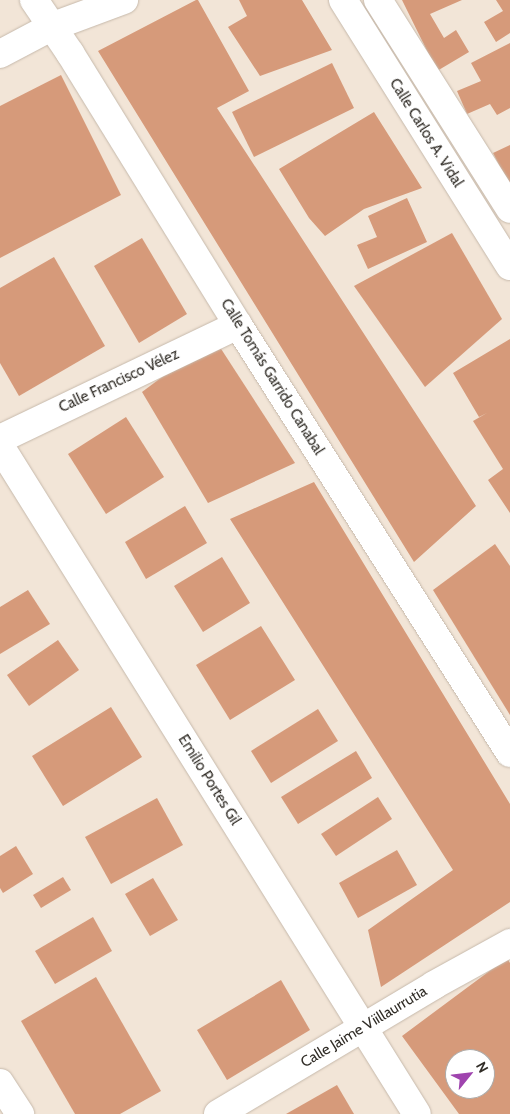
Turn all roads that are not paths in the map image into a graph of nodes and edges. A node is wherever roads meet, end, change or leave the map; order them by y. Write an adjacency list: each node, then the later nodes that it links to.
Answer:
1 (34, 0): 5 (street, Calle Tomás Garrido Canabal)
2 (124, 0): 5 (street)
3 (343, 0): 8 (street, Calle Carlos A. Vidal)
4 (378, 0): 7 (street, Calle Carlos A. Vidal)
5 (51, 27): 6 (street); 9 (street, Calle Tomás Garrido Canabal)
6 (0, 54)
7 (510, 209)
8 (510, 266)
9 (238, 325): 10 (street, Calle Francisco Vélez); 12 (street, Calle Tomás Garrido Canabal)
10 (0, 439)
11 (0, 446): 14 (street, Emilio Portes Gil)
12 (510, 753)
13 (510, 943): 14 (street, Calle Jaime Viillaurrutia)
14 (363, 1028): 17 (street, Calle Jaime Viillaurrutia); 18 (street, Emilio Portes Gil)
15 (0, 1083): 16 (street)
16 (20, 1114)
17 (218, 1114)
18 (417, 1114)

